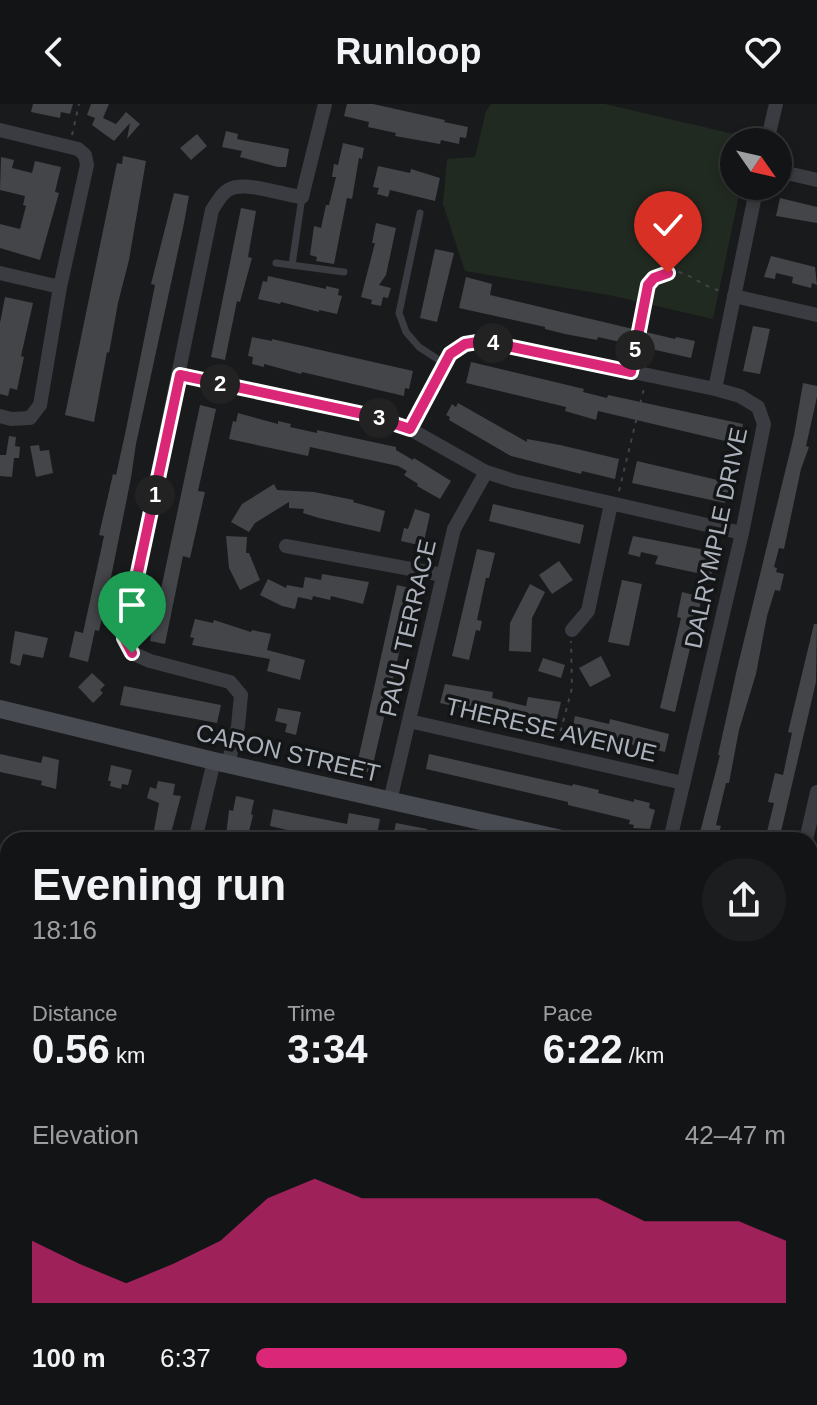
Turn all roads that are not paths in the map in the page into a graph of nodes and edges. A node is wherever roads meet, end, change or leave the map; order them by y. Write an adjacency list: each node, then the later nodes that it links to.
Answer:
1 (325, 104): 7 (street)
2 (776, 104): 3 (street)
3 (770, 128)
4 (0, 130): 14 (street)
5 (792, 174): 6 (street)
6 (817, 180)
7 (302, 197): 11 (lane); 18 (street)
8 (754, 200): 15 (street)
9 (420, 213): 17 (lane)
10 (276, 263): 11 (lane)
11 (292, 265): 12 (lane)
12 (344, 272)
13 (0, 273): 14 (street)
14 (60, 287): 20 (street)
15 (734, 294): 16 (street); 19 (street)
16 (817, 315)
17 (445, 364): 19 (street, DALRYMPLE DRIVE); 21 (street, DALRYMPLE DRIVE)
18 (180, 375): 21 (street); 30 (street)
19 (715, 389): 24 (street, DALRYMPLE DRIVE)
20 (0, 416)
21 (410, 429): 22 (street)
22 (486, 472): 23 (street); 26 (street, PAUL TERRACE)
23 (613, 505): 24 (street); 27 (street)
24 (742, 533): 31 (street, DALRYMPLE DRIVE)
25 (286, 546): 26 (street)
26 (443, 575): 29 (street, PAUL TERRACE)
27 (572, 630)
28 (0, 709): 30 (street, CARON STREET)
29 (409, 721): 31 (street, THERESE AVENUE); 33 (street, PAUL TERRACE)
30 (221, 762): 33 (street, CARON STREET); 34 (street)
31 (683, 783): 36 (street, DALRYMPLE DRIVE)
32 (817, 792): 37 (street)
33 (390, 801): 35 (street, CARON STREET)
34 (198, 832)
35 (530, 832)
36 (672, 832)
37 (808, 832)

